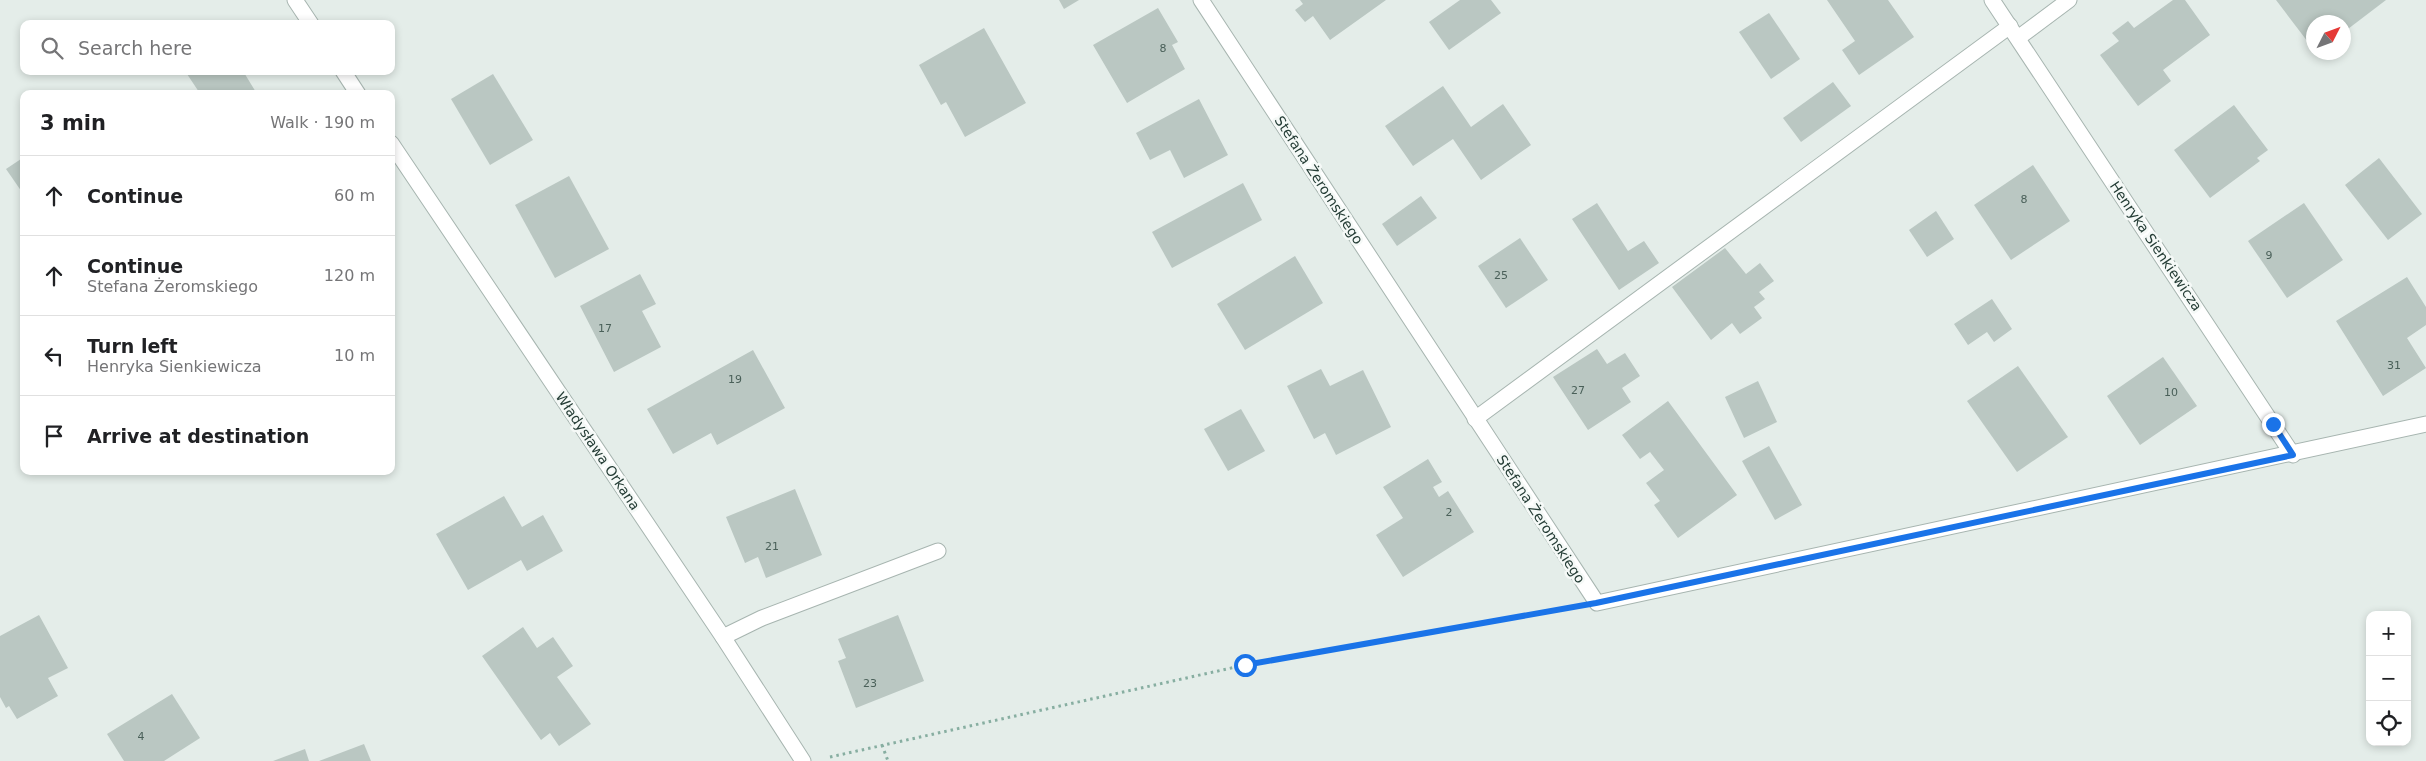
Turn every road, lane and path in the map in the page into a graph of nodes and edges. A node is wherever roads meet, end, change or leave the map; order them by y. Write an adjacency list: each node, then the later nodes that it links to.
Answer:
1 (295, 0): 5 (street)
2 (1202, 0): 10 (street, Stefana Żeromskiego)
3 (1992, 0): 6 (street, Henryka Sienkiewicza)
4 (2069, 0): 6 (street)
5 (308, 20)
6 (2014, 32): 10 (street); 12 (street, Henryka Sienkiewicza)
7 (346, 75): 8 (street)
8 (355, 90)
9 (395, 149): 15 (street, Władysława Orkana)
10 (1475, 419): 14 (street, Stefana Żeromskiego)
11 (2426, 424): 12 (street)
12 (2293, 455): 14 (street)
13 (938, 551): 15 (street)
14 (1596, 603): 16 (path)
15 (723, 636): 18 (street, Władysława Orkana)
16 (882, 746): 17 (path); 19 (path)
17 (828, 757)
18 (803, 761)
19 (888, 761)

